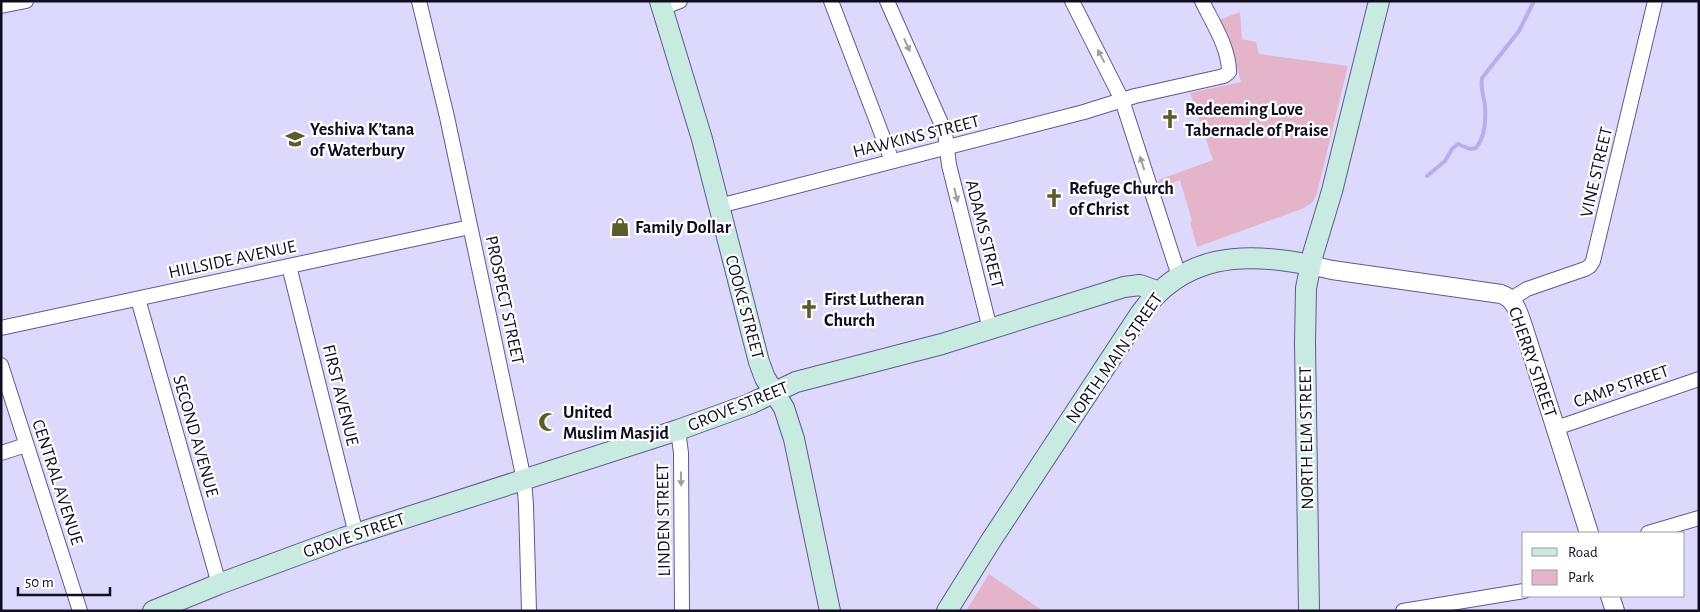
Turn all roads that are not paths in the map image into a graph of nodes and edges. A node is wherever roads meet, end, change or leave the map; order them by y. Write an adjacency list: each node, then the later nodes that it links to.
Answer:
1 (26, 1): 10 (street)
2 (419, 1): 15 (street, PROSPECT STREET)
3 (831, 1): 13 (street)
4 (887, 1): 12 (street, ADAMS STREET, one-way to 12)
5 (1072, 1): 11 (street, one-way to 5)
6 (1202, 1): 11 (street, HAWKINS STREET)
7 (1379, 1): 17 (main road)
8 (1655, 1): 21 (street, VINE STREET)
9 (667, 3): 14 (main road, COOKE STREET)
10 (1, 6)
11 (1122, 100): 12 (street, HAWKINS STREET); 18 (street, one-way to 11)
12 (947, 147): 13 (street, HAWKINS STREET); 23 (street, ADAMS STREET, one-way to 23)
13 (892, 161): 14 (street, HAWKINS STREET)
14 (719, 206): 26 (main road, COOKE STREET)
15 (470, 227): 16 (street, HILLSIDE AVENUE); 31 (street, PROSPECT STREET)
16 (289, 266): 20 (street, HILLSIDE AVENUE); 35 (street, FIRST AVENUE)
17 (1310, 266): 18 (main road, NORTH MAIN STREET); 21 (street, CHERRY STREET); 46 (main road, NORTH ELM STREET)
18 (1179, 276): 19 (main road, NORTH MAIN STREET)
19 (1159, 292): 23 (main road, GROVE STREET); 45 (main road, NORTH MAIN STREET)
20 (138, 299): 22 (street, HILLSIDE AVENUE); 36 (street, SECOND AVENUE)
21 (1511, 299): 27 (street, CHERRY STREET)
22 (1, 328)
23 (990, 329): 26 (main road, GROVE STREET)
24 (1, 365): 29 (street, CENTRAL AVENUE)
25 (1699, 379): 27 (street, CAMP STREET)
26 (774, 392): 28 (main road, GROVE STREET); 44 (main road, COOKE STREET)
27 (1556, 428): 33 (street, CHERRY STREET)
28 (678, 430): 31 (main road, GROVE STREET); 43 (street, LINDEN STREET, one-way to 43)
29 (26, 445): 30 (street); 40 (street, CENTRAL AVENUE)
30 (1, 453)
31 (524, 480): 35 (main road, GROVE STREET); 42 (street, PROSPECT STREET)
32 (1699, 518): 34 (street)
33 (1589, 532)
34 (1651, 532)
35 (356, 534): 36 (main road, GROVE STREET)
36 (219, 584): 41 (main road, GROVE STREET)
37 (1522, 592): 39 (street)
38 (1610, 597): 48 (street)
39 (1464, 606): 47 (street)
40 (80, 611)
41 (152, 611)
42 (529, 611)
43 (682, 611)
44 (830, 611)
45 (947, 611)
46 (1309, 611)
47 (1403, 611)
48 (1615, 611)

